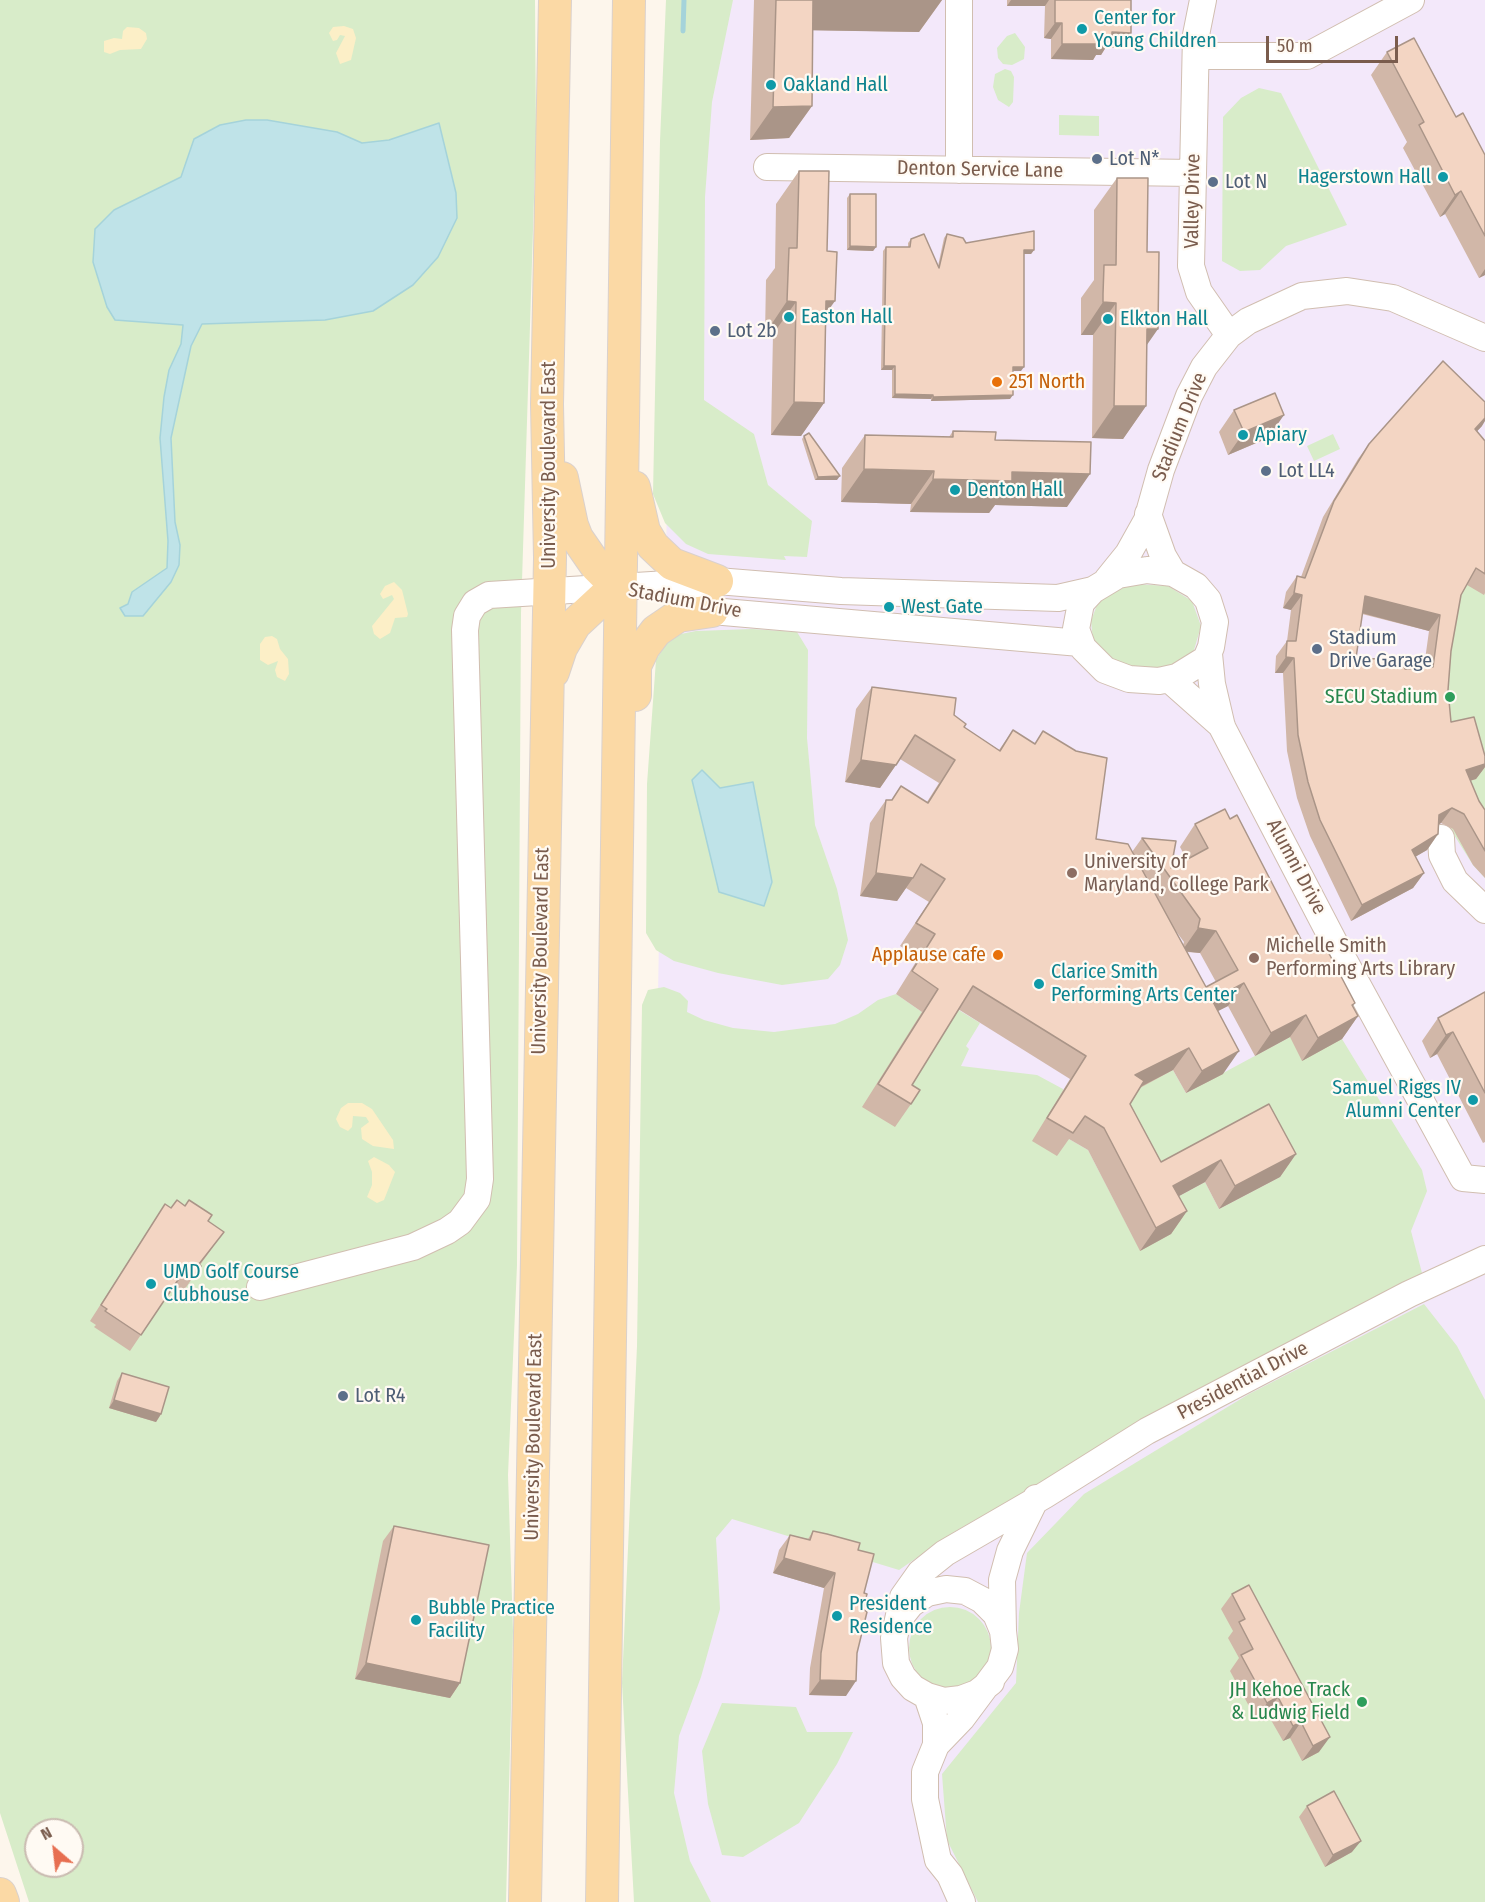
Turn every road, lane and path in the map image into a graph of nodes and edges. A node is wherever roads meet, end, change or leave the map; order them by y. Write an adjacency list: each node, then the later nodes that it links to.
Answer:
1 (555, 0): 12 (main road, University Boulevard East)
2 (629, 0): 13 (main road)
3 (959, 0): 8 (street)
4 (1203, 0): 6 (street, Valley Drive)
5 (1411, 0): 6 (street)
6 (1196, 56): 9 (street, Valley Drive)
7 (767, 167): 8 (street, Denton Service Lane)
8 (959, 170): 9 (street, Denton Service Lane)
9 (1194, 173): 10 (street, Valley Drive)
10 (1229, 335): 11 (street, Stadium Drive); 14 (street, Stadium Drive)
11 (1485, 338)
12 (547, 404): 17 (main road); 18 (main road, University Boulevard East)
13 (624, 424): 17 (main road); 19 (main road)
14 (1149, 514): 15 (street); 16 (street, Stadium Drive)
15 (1173, 573): 16 (street); 21 (street)
16 (1100, 585): 19 (street, Stadium Drive); 20 (street)
17 (619, 589): 18 (street, Stadium Drive); 19 (street, Stadium Drive); 23 (main road); 25 (main road)
18 (549, 590): 23 (main road, University Boulevard East); 30 (street, Stadium Drive)
19 (715, 596): 20 (street, Stadium Drive); 25 (main road)
20 (1080, 643): 22 (street)
21 (1209, 654): 22 (street); 24 (street)
22 (1169, 679): 24 (street)
23 (546, 719): 39 (main road, University Boulevard East)
24 (1222, 726): 28 (street, Alumni Drive)
25 (618, 837): 40 (main road)
26 (1441, 838): 27 (street)
27 (1485, 910)
28 (1485, 1180)
29 (1485, 1258): 31 (street, Presidential Drive)
30 (260, 1287)
31 (1036, 1498): 32 (street, Presidential Drive); 33 (street)
32 (899, 1619): 33 (street); 35 (street)
33 (1003, 1631): 34 (street)
34 (991, 1682): 35 (street); 36 (street)
35 (927, 1696): 36 (street)
36 (936, 1745): 41 (street)
37 (0, 1894): 38 (main road)
38 (3, 1902)
39 (525, 1902)
40 (602, 1902)
41 (962, 1902)

